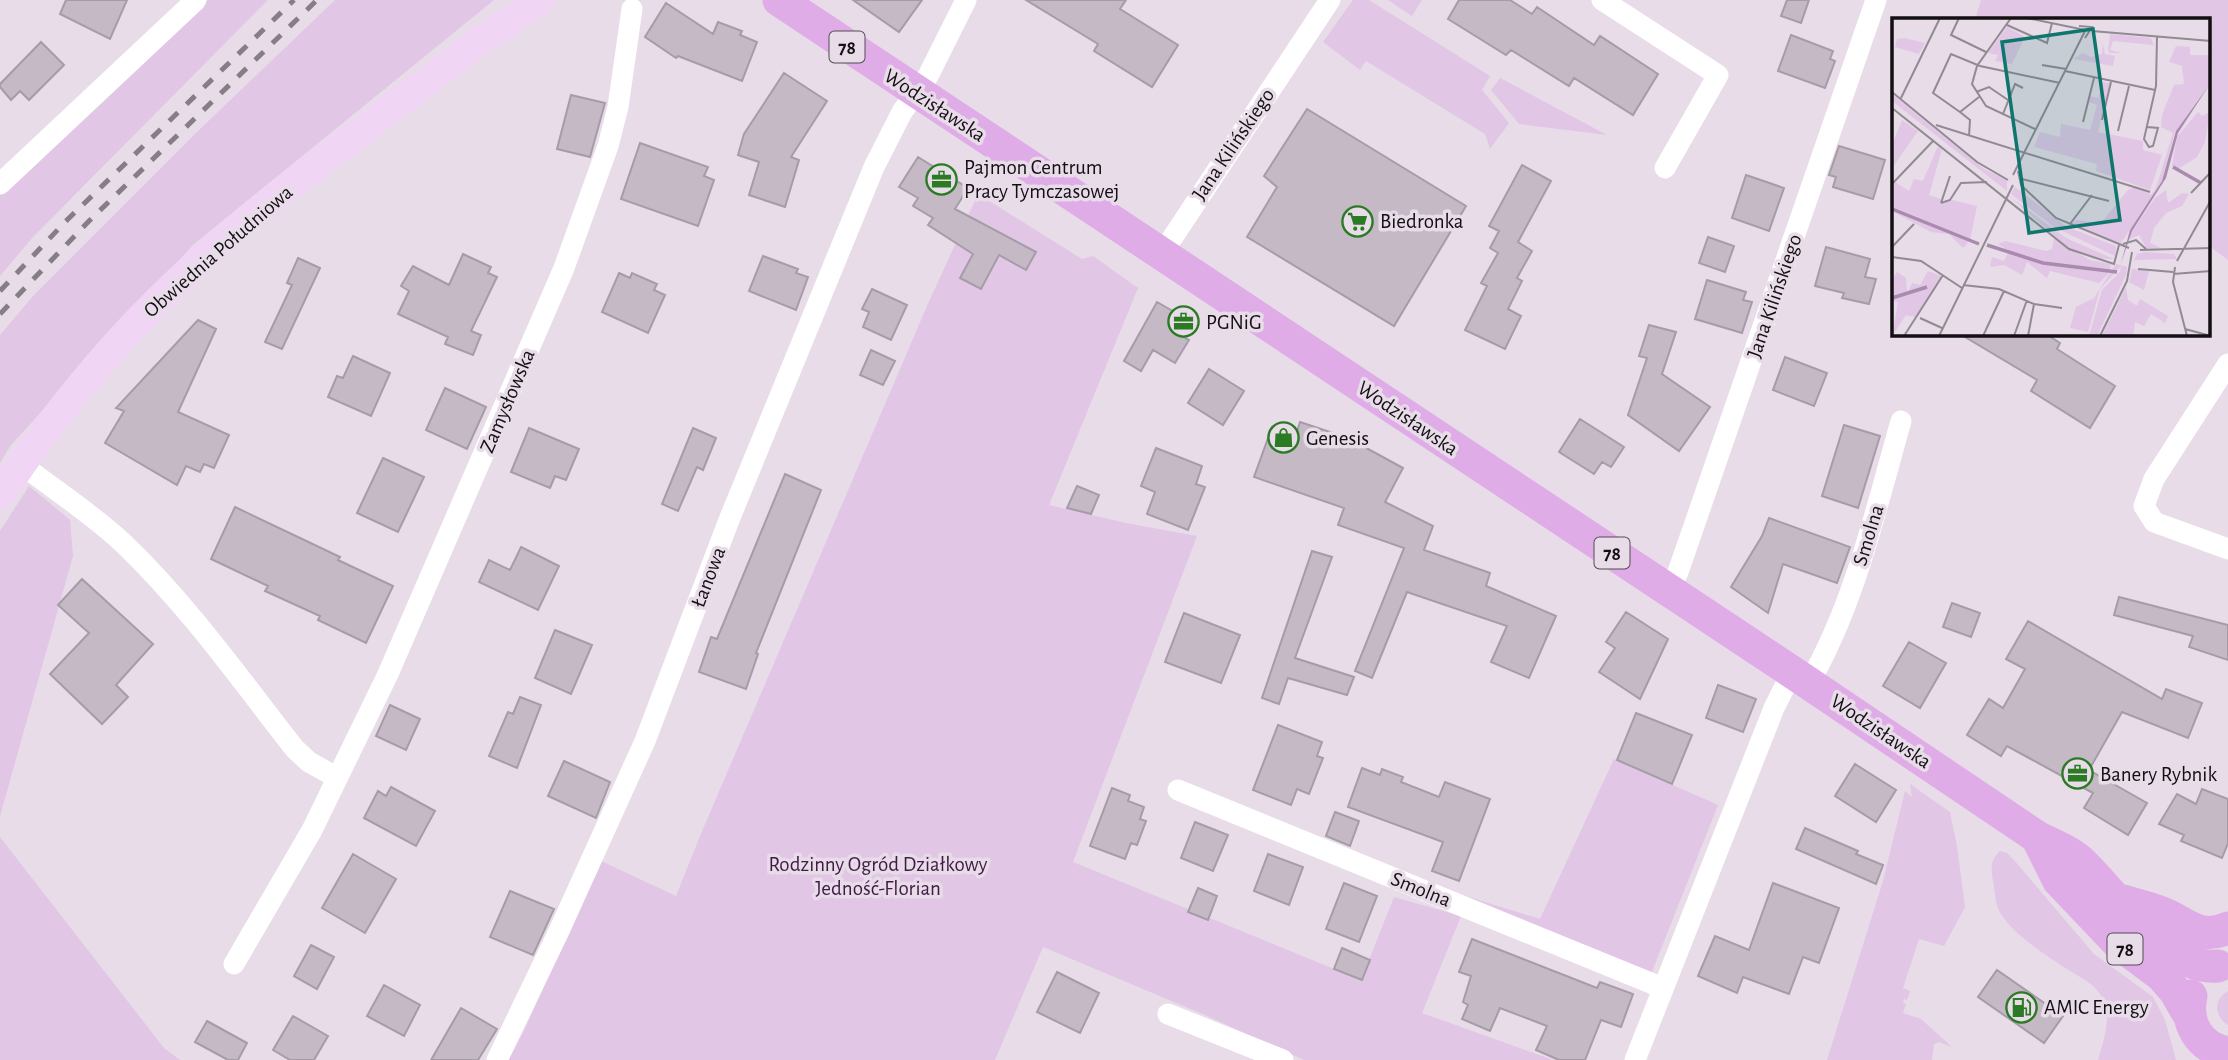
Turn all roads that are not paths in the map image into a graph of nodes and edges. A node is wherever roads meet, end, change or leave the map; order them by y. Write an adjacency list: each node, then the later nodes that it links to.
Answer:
1 (196, 0): 13 (street)
2 (518, 0): 10 (main road, Obwiednia Południowa)
3 (540, 0): 10 (main road, Obwiednia Południowa)
4 (779, 0): 11 (main road, Wodzisławska / 78)
5 (966, 0): 11 (street, Łanowa)
6 (1330, 0): 14 (street, Jana Kilińskiego)
7 (1602, 0): 12 (street)
8 (1876, 0): 20 (street, Jana Kilińskiego)
9 (632, 9): 22 (street, Zamysłowska)
10 (474, 45): 17 (main road, Obwiednia Południowa)
11 (916, 92): 14 (main road, Wodzisławska / 78); 33 (street, Łanowa)
12 (1665, 168)
13 (0, 184)
14 (1161, 255): 20 (main road, Wodzisławska / 78)
15 (2228, 364): 19 (street)
16 (1901, 421): 21 (street, Smolna)
17 (22, 464): 18 (main road, Obwiednia Południowa); 22 (street)
18 (0, 495)
19 (2228, 549)
20 (1669, 590): 21 (main road, Wodzisławska / 78)
21 (1801, 677): 24 (main road, Wodzisławska / 78); 29 (street, Smolna)
22 (336, 777): 28 (street, Zamysłowska)
23 (1178, 790): 29 (street, Smolna)
24 (2037, 837): 25 (main road, Wodzisławska / 78); 31 (main road, Wodzisławska / 78)
25 (2116, 899): 26 (main road, 78); 27 (main road, Wodzisławska / 78)
26 (2228, 928)
27 (2225, 963): 31 (main road)
28 (234, 964)
29 (1663, 988): 35 (street, Smolna)
30 (1168, 1014): 34 (street)
31 (2189, 1015): 32 (main road, 78)
32 (2228, 1053)
33 (496, 1060)
34 (1283, 1060)
35 (1635, 1060)

